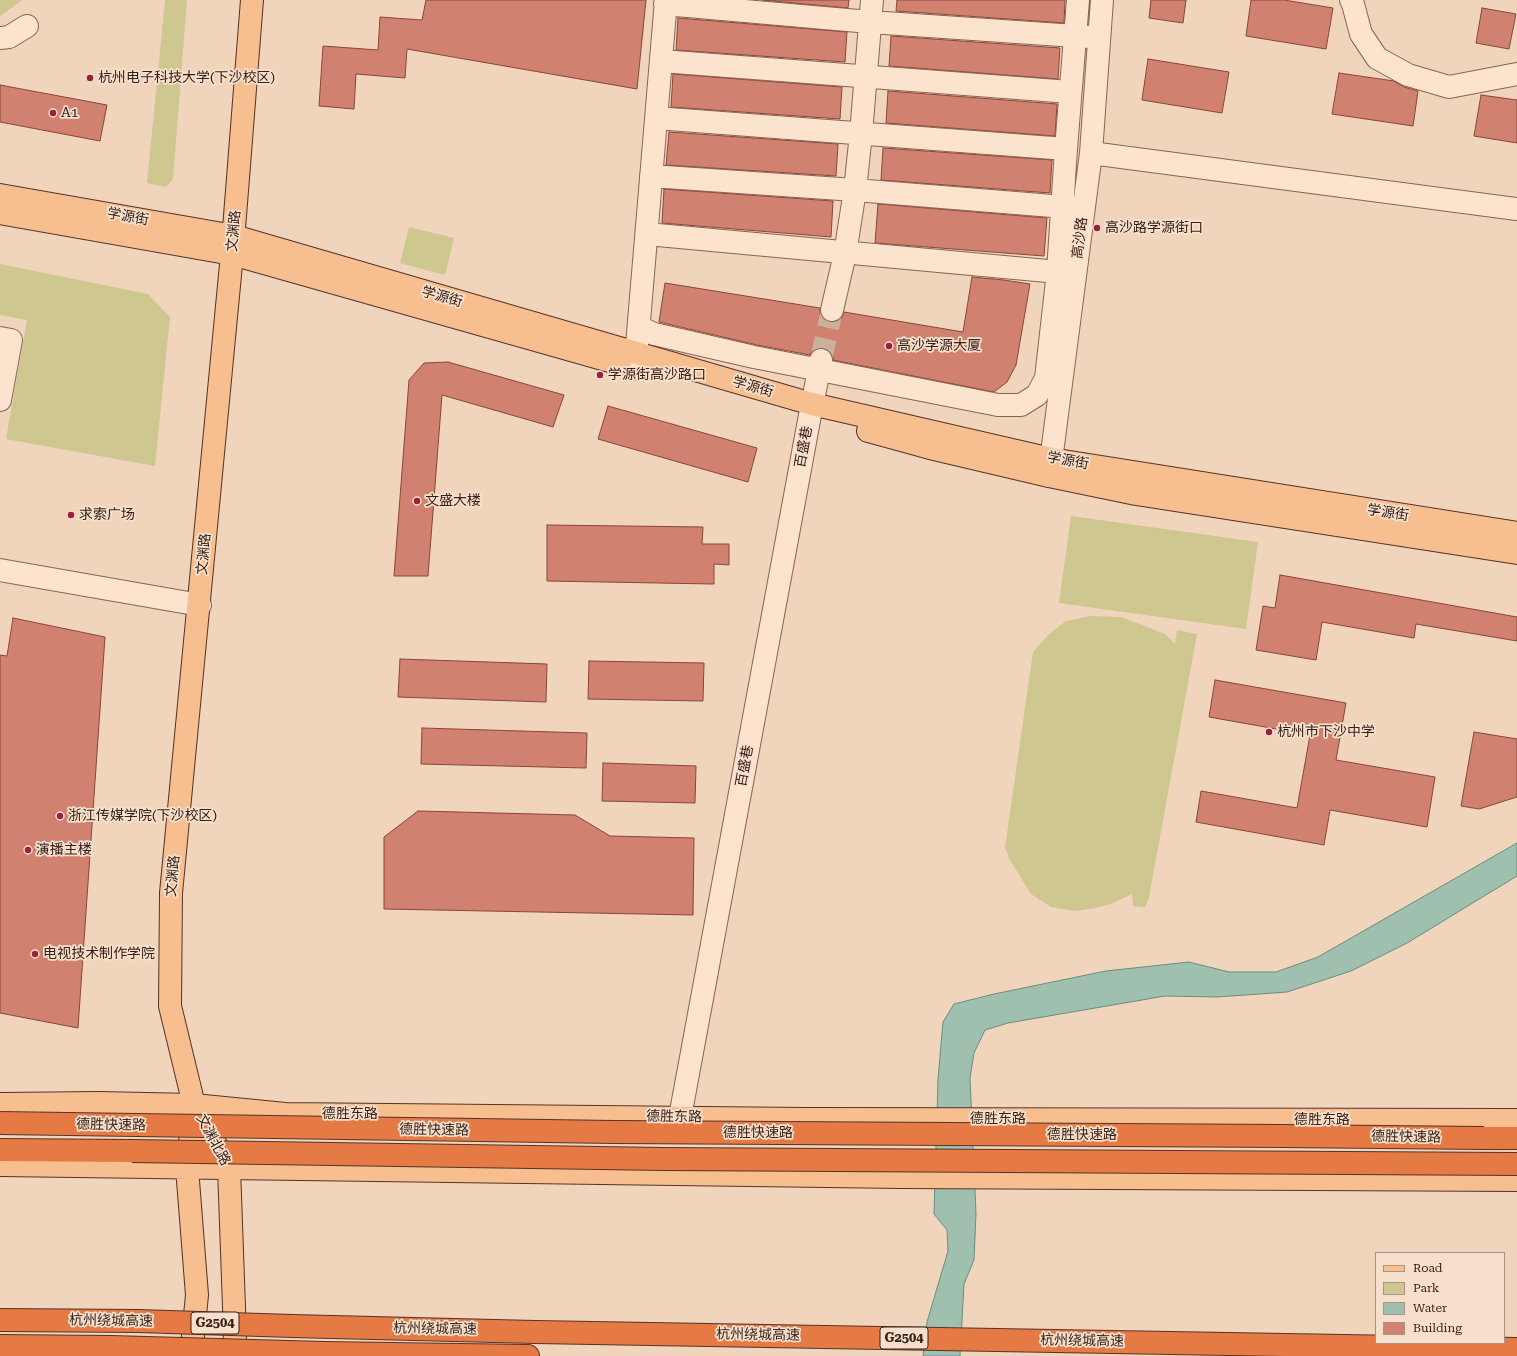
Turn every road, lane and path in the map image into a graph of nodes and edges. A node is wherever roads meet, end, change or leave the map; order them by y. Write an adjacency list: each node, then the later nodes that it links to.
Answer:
1 (252, 0): 28 (main road, 文渊路)
2 (872, 0): 7 (street)
3 (1078, 0): 9 (street)
4 (1102, 0): 11 (street, 高沙路)
5 (1351, 0): 13 (street)
6 (665, 2): 7 (street); 12 (street)
7 (870, 22): 9 (street); 14 (street)
8 (27, 26): 10 (street)
9 (1075, 36): 11 (street); 15 (street)
10 (0, 38)
11 (1099, 38): 19 (street, 高沙路)
12 (661, 61): 14 (street); 16 (street)
13 (1517, 74)
14 (866, 76): 15 (street); 17 (street)
15 (1070, 92): 18 (street)
16 (656, 118): 17 (street); 20 (street)
17 (861, 134): 18 (street); 21 (street)
18 (1066, 149): 23 (street)
19 (1091, 153): 24 (street, 高沙路); 25 (street)
20 (651, 176): 21 (street); 27 (street)
21 (854, 190): 23 (street); 29 (street)
22 (0, 195): 28 (main road, 学源街)
23 (1062, 207): 24 (street); 30 (street)
24 (1084, 208): 38 (street, 高沙路)
25 (1517, 209)
26 (0, 213): 28 (main road, 学源街)
27 (647, 234): 29 (street); 32 (street)
28 (233, 245): 34 (main road, 学源街); 42 (main road, 文渊路)
29 (845, 254): 30 (street); 31 (street)
30 (1058, 272): 35 (street)
31 (832, 310)
32 (639, 327): 34 (street); 35 (street)
33 (0, 338): 36 (street)
34 (635, 361): 37 (main road, 学源街)
35 (820, 365): 37 (street, 百盛巷)
36 (0, 400)
37 (811, 409): 38 (main road, 学源街); 45 (street, 百盛巷)
38 (1050, 467): 39 (main road, 学源街); 40 (main road, 学源街)
39 (1517, 534)
40 (1517, 553)
41 (0, 570): 42 (street)
42 (200, 605): 44 (main road, 文渊路)
43 (0, 1104): 44 (main road, 德胜东路)
44 (194, 1105): 45 (main road, 德胜东路); 52 (main road, 文渊北路); 53 (main road, 文渊北路)
45 (680, 1117): 46 (main road, 德胜东路)
46 (1517, 1120)
47 (0, 1123): 48 (highway, 德胜快速路, bridge)
48 (1517, 1138)
49 (0, 1150): 50 (highway, 德胜快速路, bridge)
50 (1517, 1164)
51 (0, 1165): 52 (main road)
52 (187, 1168): 53 (main road); 58 (main road, 文渊北路)
53 (229, 1168): 54 (main road); 59 (main road, 文渊北路)
54 (1517, 1180)
55 (0, 1320): 57 (highway, 杭州绕城高速 / G2504, bridge)
56 (0, 1346): 60 (highway, 杭州绕城高速 / G2504, bridge)
57 (1517, 1349)
58 (191, 1356)
59 (233, 1356)
60 (528, 1356)

